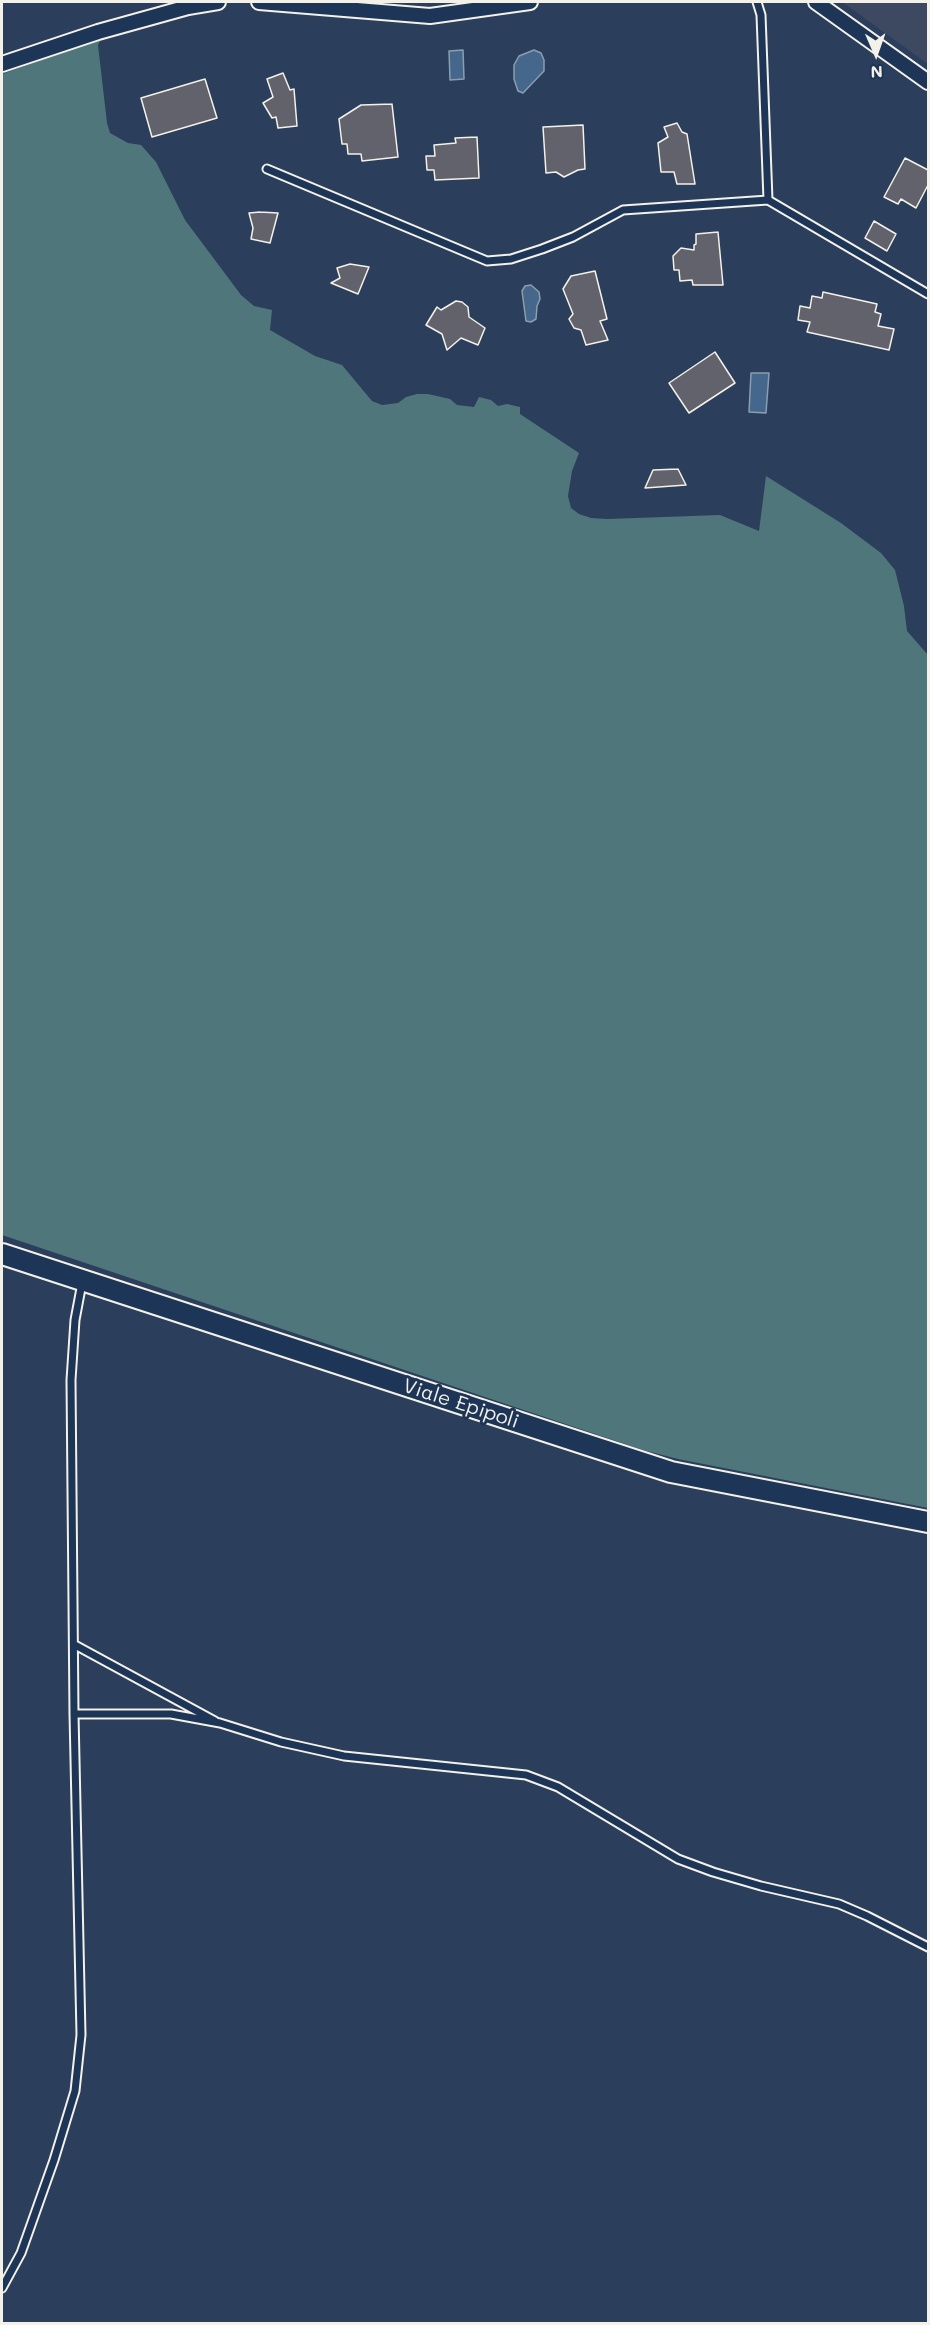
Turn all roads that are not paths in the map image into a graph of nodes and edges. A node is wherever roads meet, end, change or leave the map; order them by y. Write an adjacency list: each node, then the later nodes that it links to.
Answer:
1 (218, 2): 6 (street)
2 (259, 2): 3 (street)
3 (530, 2)
4 (757, 2): 9 (lane)
5 (816, 2): 7 (street)
6 (2, 64)
7 (928, 82)
8 (267, 169): 9 (lane)
9 (768, 200): 10 (lane)
10 (928, 294)
11 (2, 1254): 12 (main road, Viale Epipoli)
12 (82, 1281): 13 (main road, Viale Epipoli); 14 (lane)
13 (928, 1522)
14 (75, 1645): 15 (lane); 16 (lane)
15 (74, 1714): 16 (lane); 18 (lane)
16 (220, 1723): 17 (lane)
17 (928, 1947)
18 (2, 2288)

